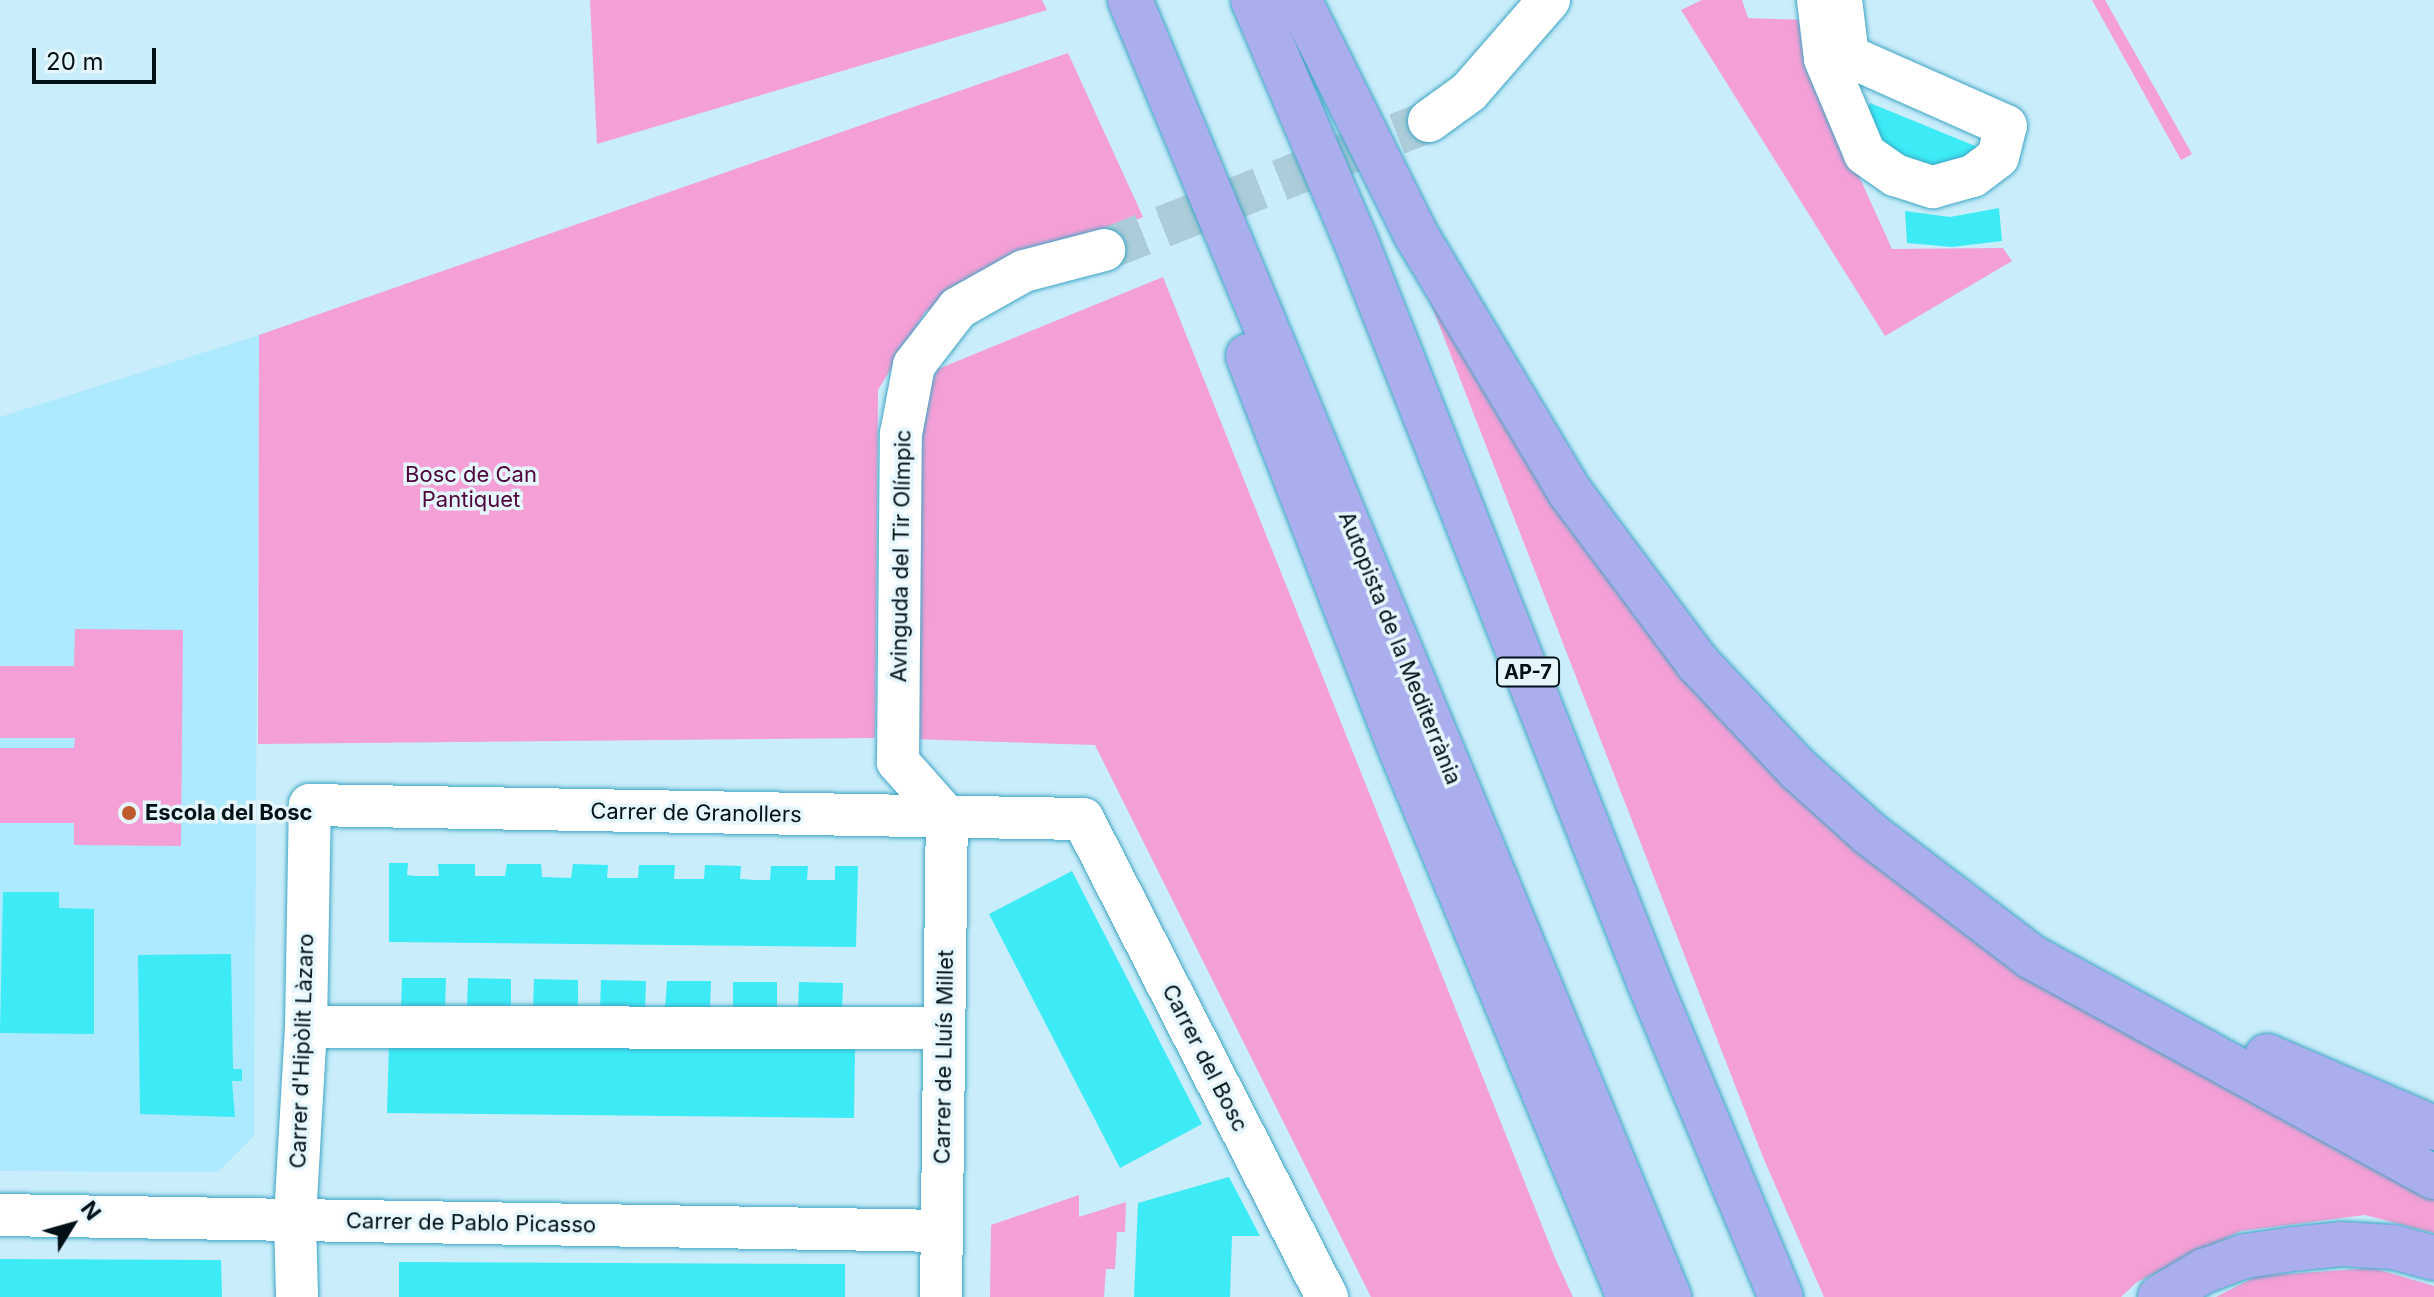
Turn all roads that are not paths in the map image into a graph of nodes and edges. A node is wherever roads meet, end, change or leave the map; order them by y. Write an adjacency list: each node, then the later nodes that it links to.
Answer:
1 (1130, 0): 8 (highway, Autopista de la Mediterrània)
2 (1253, 0): 27 (highway, AP-7)
3 (1549, 0): 7 (street)
4 (1818, 0): 5 (street)
5 (1841, 0)
6 (1306, 14): 13 (highway)
7 (1429, 121)
8 (1212, 194): 25 (highway); 26 (highway, Autopista de la Mediterrània)
9 (1104, 250): 11 (street, Avinguda del Tir Olímpic)
10 (310, 805): 11 (street, Carrer de Granollers); 14 (street, Carrer d'Hipòlit Làzaro)
11 (947, 817): 12 (street, Carrer de Granollers); 15 (street, Carrer de Lluís Millet)
12 (1083, 819): 24 (street, Carrer del Bosc)
13 (2131, 1014): 16 (highway); 17 (highway)
14 (306, 1027): 15 (street); 19 (street, Carrer d'Hipòlit Làzaro)
15 (944, 1028): 20 (street, Carrer de Lluís Millet)
16 (2434, 1128)
17 (2434, 1177)
18 (0, 1215): 19 (street, Carrer de Pablo Picasso)
19 (295, 1218): 20 (street, Carrer de Pablo Picasso); 22 (street, Carrer d'Hipòlit Làzaro)
20 (942, 1231): 23 (street, Carrer de Lluís Millet)
21 (2434, 1258): 28 (highway)
22 (297, 1297)
23 (941, 1297)
24 (1327, 1297)
25 (1629, 1297)
26 (1669, 1297)
27 (1781, 1297)
28 (2160, 1297)

